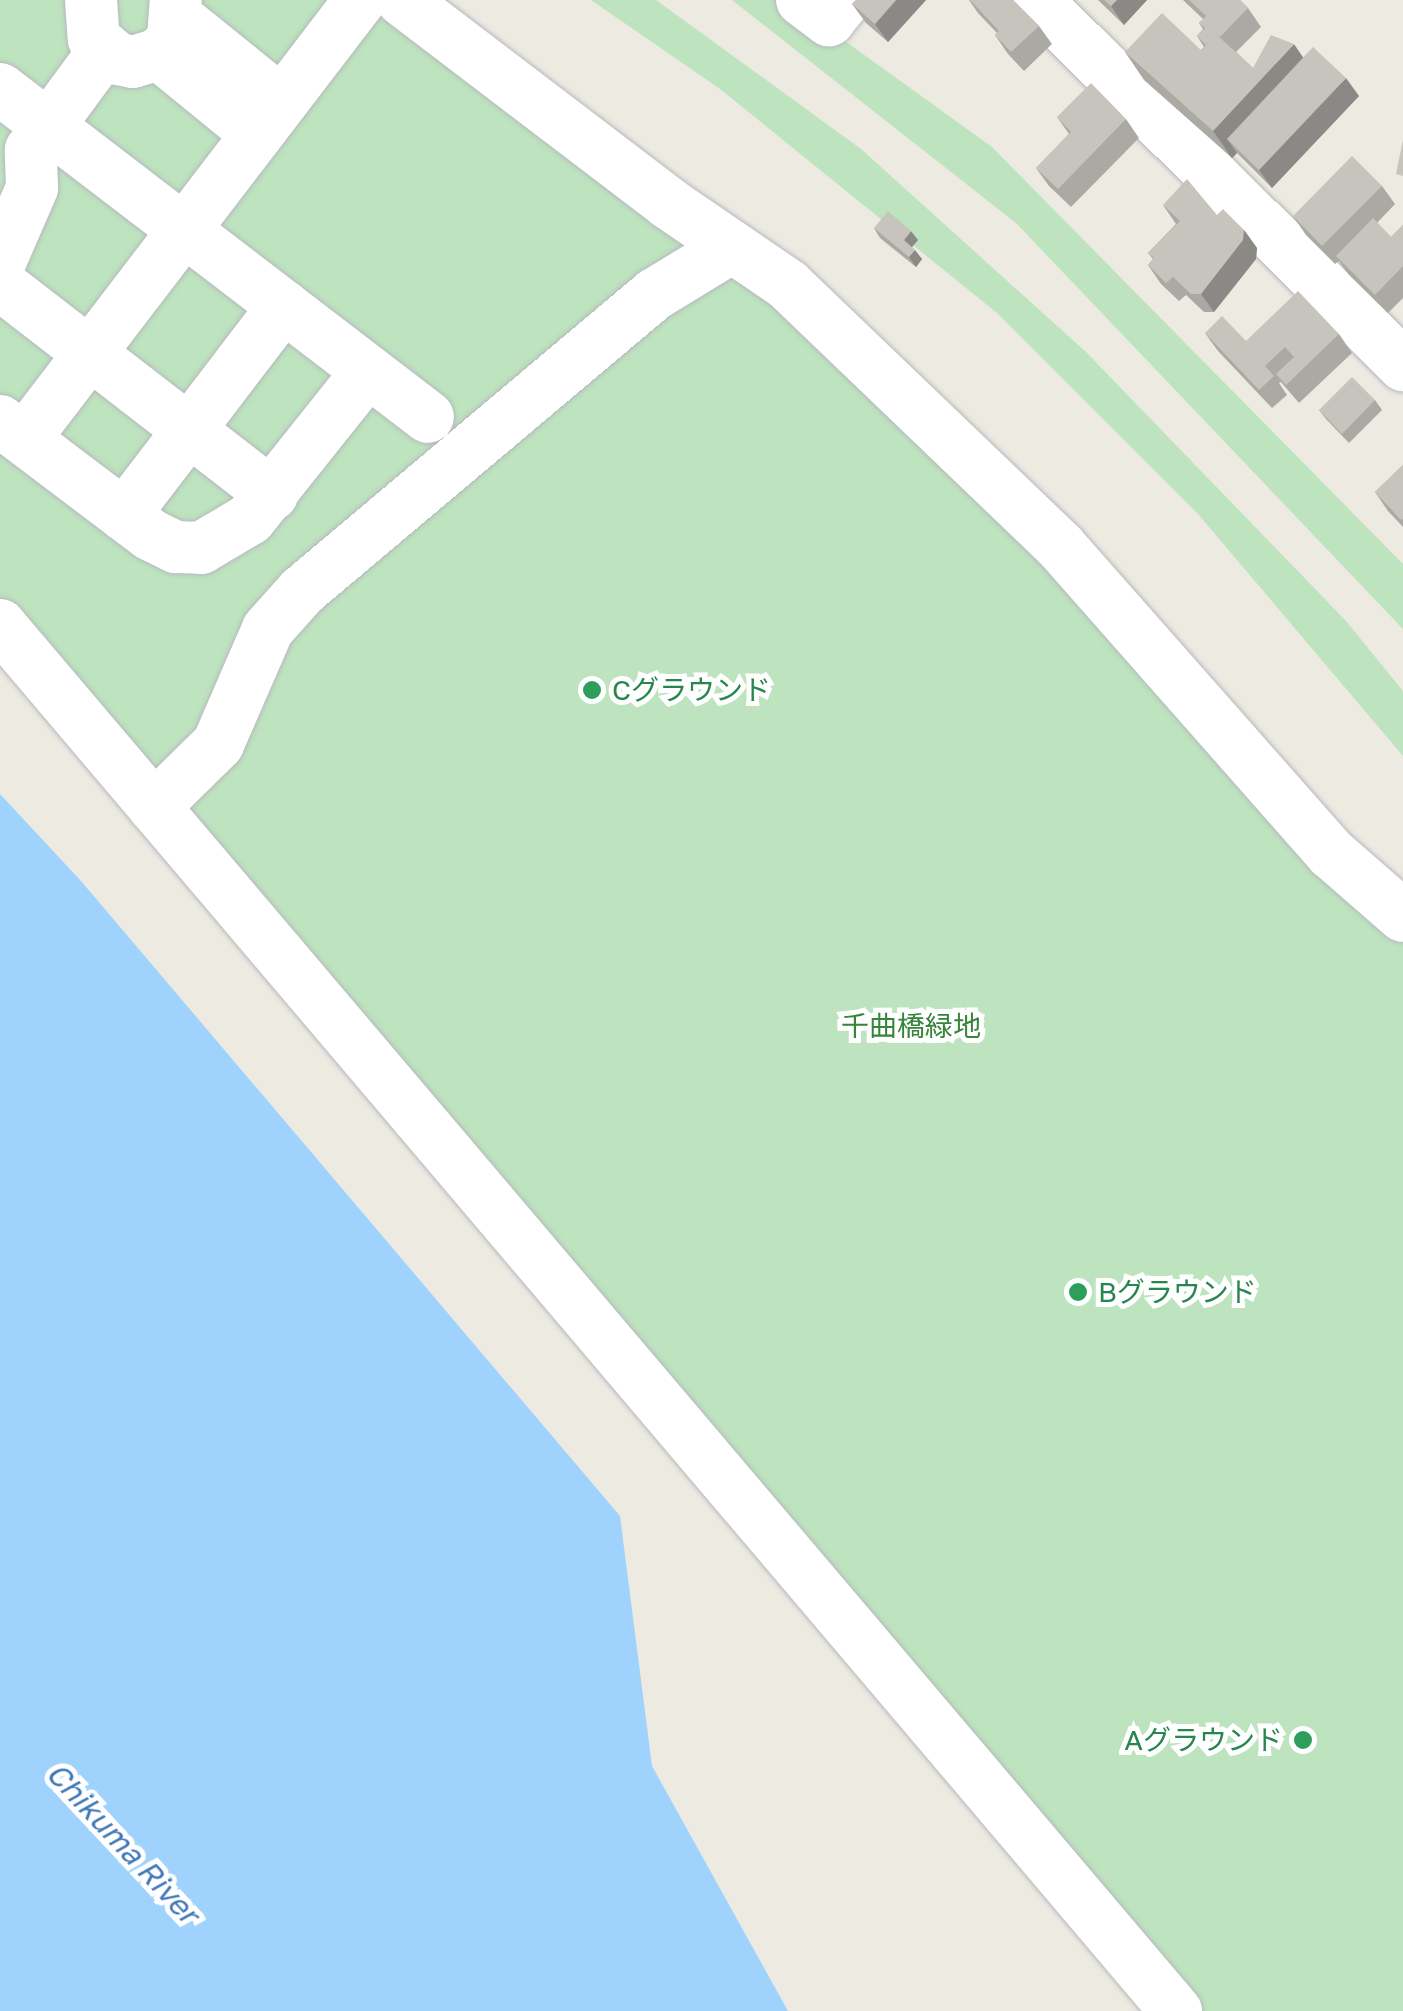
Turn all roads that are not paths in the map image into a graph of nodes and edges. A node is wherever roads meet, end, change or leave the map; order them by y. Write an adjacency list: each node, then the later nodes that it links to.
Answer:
1 (92, 0): 8 (street)
2 (360, 0): 10 (street)
3 (402, 0): 13 (street)
4 (802, 0): 5 (street)
5 (846, 0)
6 (1036, 0): 18 (street)
7 (171, 24): 8 (street); 10 (street)
8 (104, 51): 11 (street)
9 (0, 89): 11 (street)
10 (270, 118): 12 (street)
11 (46, 124): 12 (street); 14 (street)
12 (184, 230): 16 (street); 17 (street)
13 (732, 247): 26 (street); 27 (street)
14 (0, 262)
15 (0, 284): 17 (street)
16 (284, 306): 19 (street); 22 (street)
17 (90, 353): 21 (street); 22 (street)
18 (1403, 366)
19 (368, 370): 20 (street); 23 (street)
20 (428, 416)
21 (12, 430): 24 (street)
22 (188, 430): 23 (street); 24 (street)
23 (272, 494): 24 (street)
24 (124, 514)
25 (0, 625): 26 (street)
26 (154, 808): 28 (street)
27 (1403, 916)
28 (1176, 2011)

